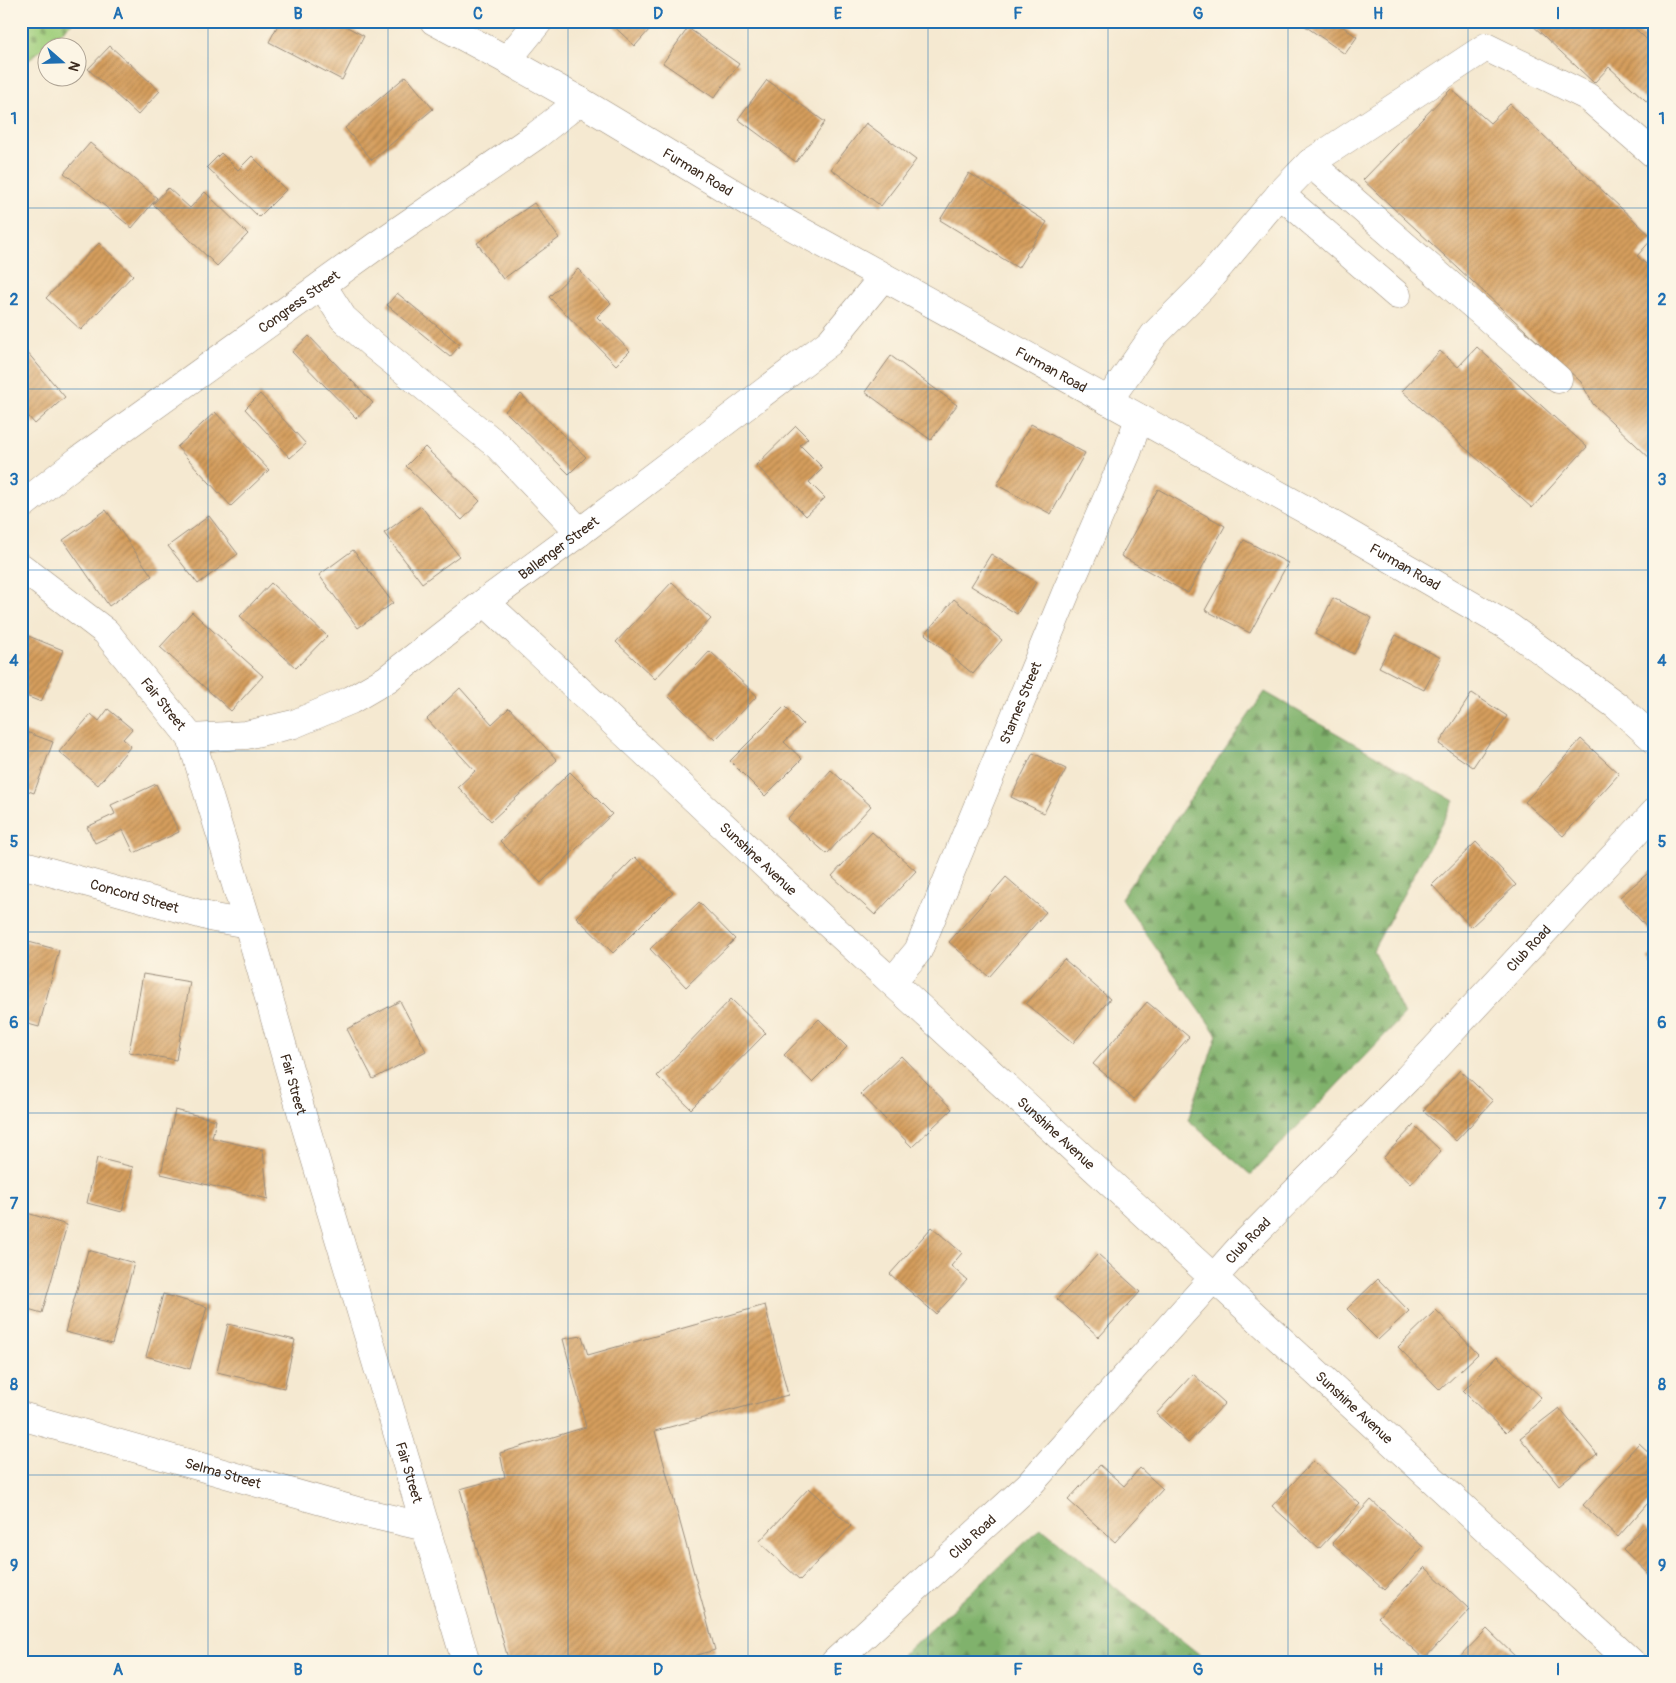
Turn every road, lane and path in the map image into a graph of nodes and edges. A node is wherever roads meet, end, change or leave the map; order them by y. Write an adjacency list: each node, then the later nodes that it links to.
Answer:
1 (434, 21): 3 (street, Furman Road)
2 (539, 21): 3 (street)
3 (507, 60): 4 (street, Furman Road)
4 (580, 101): 8 (street, Furman Road); 9 (street, Congress Street)
5 (1655, 155): 6 (street)
6 (1310, 163): 7 (street); 11 (street)
7 (1280, 194): 10 (street); 12 (street)
8 (883, 277): 12 (street, Furman Road); 15 (street, Ballenger Street)
9 (322, 285): 14 (street, Congress Street); 15 (street)
10 (1397, 295)
11 (1558, 379)
12 (1108, 401): 13 (street, Furman Road)
13 (1139, 418): 19 (street, Furman Road); 23 (street, Starnes Street)
14 (21, 506)
15 (580, 532): 17 (street, Ballenger Street)
16 (21, 567): 18 (street, Fair Street)
17 (485, 602): 18 (street, Ballenger Street); 23 (street, Sunshine Avenue)
18 (191, 738): 22 (street, Fair Street)
19 (1655, 740)
20 (1655, 812): 24 (street, Club Road)
21 (21, 864): 22 (street, Concord Street)
22 (248, 924): 26 (street, Fair Street)
23 (892, 982): 24 (street, Sunshine Avenue)
24 (1214, 1279): 28 (street, Club Road); 29 (street, Sunshine Avenue)
25 (21, 1416): 26 (street, Selma Street)
26 (426, 1527): 27 (street, Fair Street)
27 (466, 1662)
28 (835, 1662)
29 (1631, 1662)

